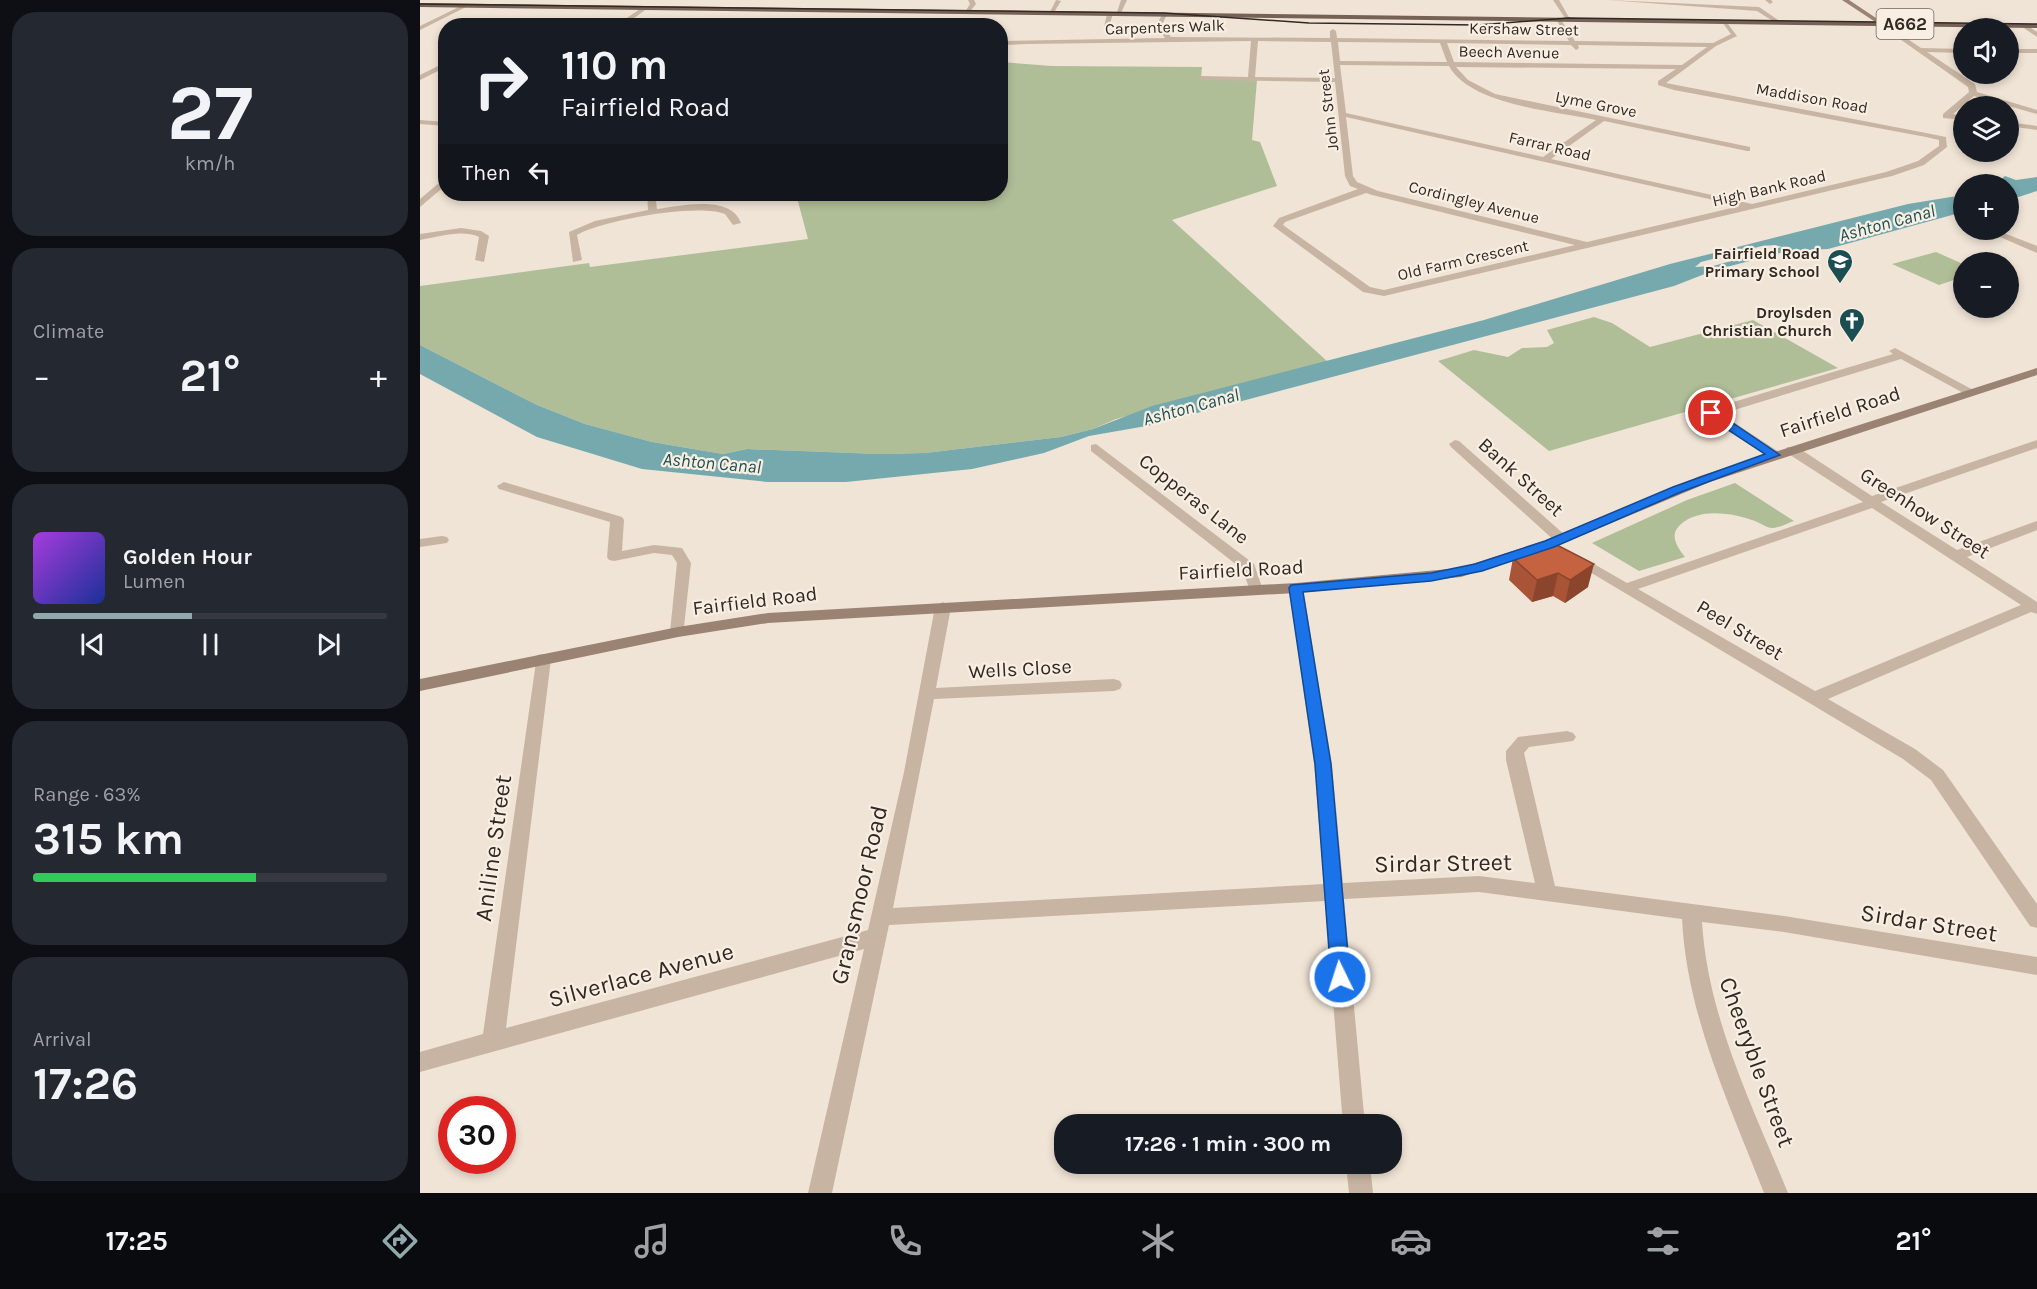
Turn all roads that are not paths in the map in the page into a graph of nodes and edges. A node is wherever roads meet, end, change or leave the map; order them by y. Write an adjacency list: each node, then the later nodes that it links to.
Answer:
1 (638, 0): 11 (street)
2 (981, 0): 8 (street)
3 (1125, 0): 16 (street)
4 (1556, 0): 22 (street)
5 (1610, 0): 24 (street)
6 (1845, 0): 25 (street)
7 (1058, 1): 14 (street)
8 (972, 2): 13 (street)
9 (420, 5): 10 (main road, A662)
10 (465, 6): 11 (main road, A662); 18 (street)
11 (628, 7): 12 (main road, A662)
12 (645, 8): 13 (main road, A662); 19 (street)
13 (968, 12): 14 (main road, A662)
14 (1051, 13): 15 (main road, A662)
15 (1110, 14): 16 (main road, A662); 26 (street)
16 (1118, 14): 17 (main road, A662)
17 (1164, 14): 21 (main road, A662); 34 (street)
18 (440, 18)
19 (630, 18)
20 (438, 19): 29 (street)
21 (1559, 20): 22 (main road, A662); 37 (street)
22 (1569, 20): 23 (main road, A662)
23 (1725, 22): 24 (main road, A662); 38 (street)
24 (1778, 22): 25 (main road, A662)
25 (1882, 24): 27 (main road, A662); 39 (street)
26 (1106, 26)
27 (2023, 26): 28 (main road, A662); 31 (street)
28 (2037, 26)
29 (420, 28): 30 (street)
30 (437, 28)
31 (2037, 35)
32 (1333, 36): 33 (street, Carpenters Walk); 35 (street, Kershaw Street); 43 (street, John Street)
33 (1255, 39): 34 (street, Carpenters Walk); 52 (street)
34 (1170, 40): 36 (street, Carpenters Walk)
35 (1443, 41): 37 (street, Kershaw Street); 44 (street)
36 (1008, 43)
37 (1573, 43): 38 (street, Kershaw Street); 45 (street)
38 (1714, 45): 46 (street)
39 (1922, 50): 40 (street); 47 (street)
40 (1953, 51)
41 (2019, 51): 42 (street)
42 (2037, 51)
43 (1336, 63): 44 (street, Beech Avenue); 53 (street, John Street)
44 (1450, 65): 45 (street, Beech Avenue); 60 (street, Lyme Grove)
45 (1587, 66): 46 (street, Beech Avenue)
46 (1682, 67): 65 (street, Maddison Road)
47 (1946, 67): 48 (street); 54 (street)
48 (1953, 67)
49 (438, 68): 50 (street)
50 (420, 78)
51 (1201, 78): 52 (street)
52 (1251, 78): 53 (street)
53 (1338, 80): 58 (street, John Street)
54 (1973, 93): 55 (street); 57 (street)
55 (1969, 96)
56 (1953, 110): 59 (street)
57 (2037, 112)
58 (1342, 114): 67 (street, Farrar Road); 68 (street, John Street)
59 (1953, 117)
60 (1601, 120): 66 (street, Lyme Grove); 67 (street)
61 (420, 122): 62 (street)
62 (438, 123)
63 (2019, 126): 64 (street)
64 (2037, 128)
65 (1943, 139): 75 (street, High Bank Road)
66 (1747, 149)
67 (1544, 160): 75 (street, Farrar Road)
68 (1353, 184): 70 (street, Cordingley Avenue)
69 (438, 188): 72 (street)
70 (1365, 190): 80 (street, Cordingley Avenue); 80 (street, Old Farm Crescent)
71 (438, 192): 72 (street)
72 (433, 193): 74 (street)
73 (652, 201): 76 (street)
74 (420, 204)
75 (1752, 207): 80 (street, High Bank Road)
76 (653, 213): 77 (street); 83 (street)
77 (736, 223)
78 (420, 237): 82 (street)
79 (2013, 240): 81 (street)
80 (1589, 246)
81 (2037, 250)
82 (480, 260)
83 (577, 260)
84 (2037, 371): 85 (street, Fairfield Road)
85 (1971, 392): 89 (street, Fairfield Road); 90 (street)
86 (1455, 444): 95 (street, Bank Street)
87 (2037, 444): 92 (street)
88 (1096, 448): 100 (street, Copperas Lane)
89 (1792, 450): 90 (street, Fairfield Road); 92 (street, Greenhow Street)
90 (1774, 455): 95 (street, Fairfield Road)
91 (504, 486): 103 (street)
92 (1872, 502): 97 (street, Greenhow Street); 99 (street)
93 (2037, 525): 97 (street)
94 (442, 540): 96 (street)
95 (1555, 542): 98 (street, Fairfield Road); 99 (street, Peel Street)
96 (420, 543)
97 (1954, 556): 102 (street, Greenhow Street)
98 (1296, 588): 100 (street, Fairfield Road); 110 (street)
99 (1628, 588): 108 (street, Peel Street)
100 (1256, 590): 101 (street, Fairfield Road)
101 (943, 607): 103 (street, Fairfield Road); 107 (street, Gransmoor Road)
102 (2035, 608): 108 (street)
103 (678, 632): 104 (street, Fairfield Road)
104 (543, 659): 105 (street, Fairfield Road); 117 (street, Aniline Street)
105 (420, 685)
106 (1114, 685): 107 (street, Wells Close)
107 (928, 694): 113 (street, Gransmoor Road)
108 (1815, 698): 114 (street, Peel Street)
109 (1567, 737): 111 (street)
110 (1334, 891): 111 (street, Sirdar Street); 113 (street, Sirdar Street); 119 (street)
111 (1547, 891): 112 (street, Sirdar Street)
112 (1691, 912): 116 (street, Sirdar Street); 123 (street, Cheeryble Street)
113 (880, 916): 115 (street, Gransmoor Road)
114 (2037, 920)
115 (875, 938): 117 (street, Silverlace Avenue); 121 (street, Gransmoor Road)
116 (2037, 966)
117 (493, 1043): 118 (street, Silverlace Avenue)
118 (420, 1062)
119 (1353, 1114)
120 (1359, 1174): 122 (street)
121 (820, 1193)
122 (1361, 1193)
123 (1776, 1193)

